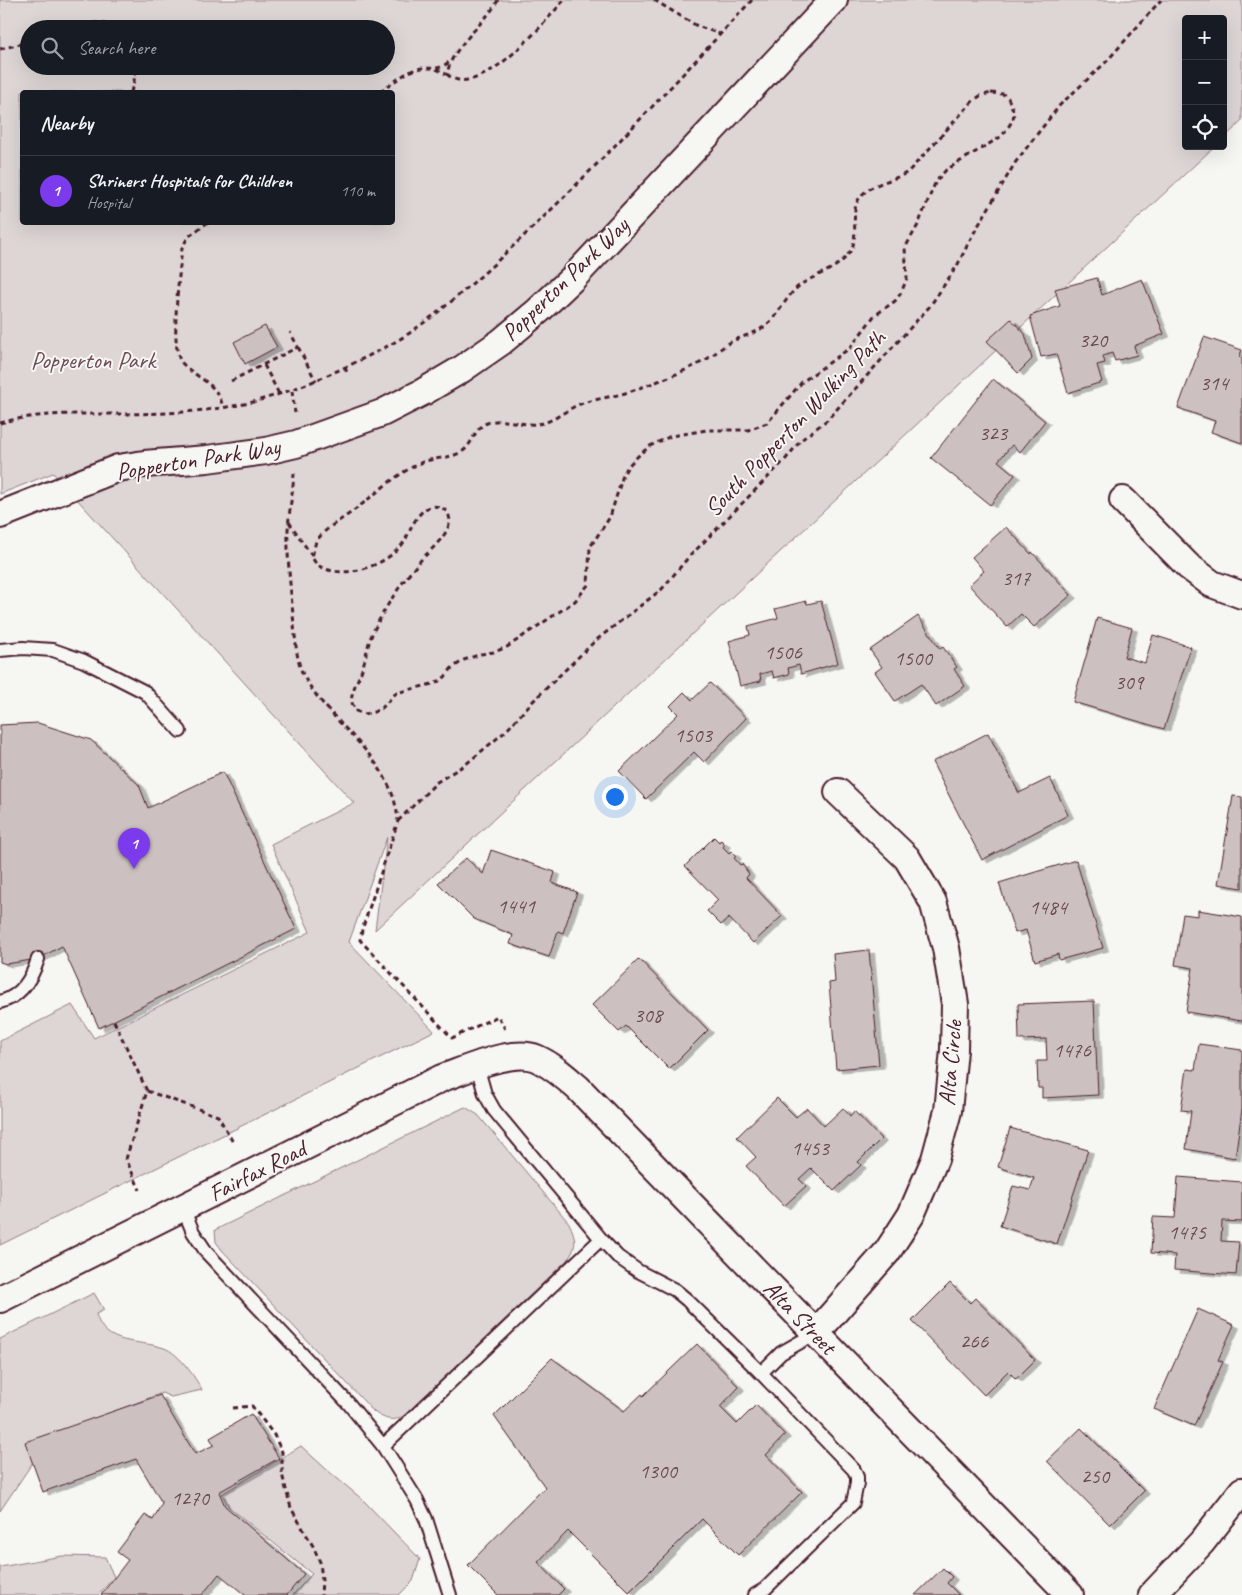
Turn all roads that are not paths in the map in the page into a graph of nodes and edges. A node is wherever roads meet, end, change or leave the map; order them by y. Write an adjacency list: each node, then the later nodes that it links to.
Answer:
1 (834, 0): 3 (street, Popperton Park Way)
2 (1123, 500): 4 (street)
3 (0, 515)
4 (1242, 594)
5 (0, 650): 6 (lane)
6 (180, 730)
7 (838, 792): 15 (street, Alta Circle)
8 (38, 959): 9 (lane)
9 (0, 1002)
10 (520, 1055): 11 (street, Fairfax Road); 15 (street, Alta Street)
11 (478, 1066): 12 (street, Fairfax Road); 13 (lane)
12 (182, 1208): 14 (street, Fairfax Road); 17 (lane)
13 (601, 1239): 16 (lane); 17 (lane)
14 (0, 1299)
15 (816, 1333): 16 (lane); 21 (street, Alta Street)
16 (761, 1373): 20 (lane)
17 (383, 1446): 19 (lane)
18 (1242, 1492): 22 (street)
19 (450, 1595)
20 (755, 1595)
21 (1070, 1595)
22 (1152, 1595)

